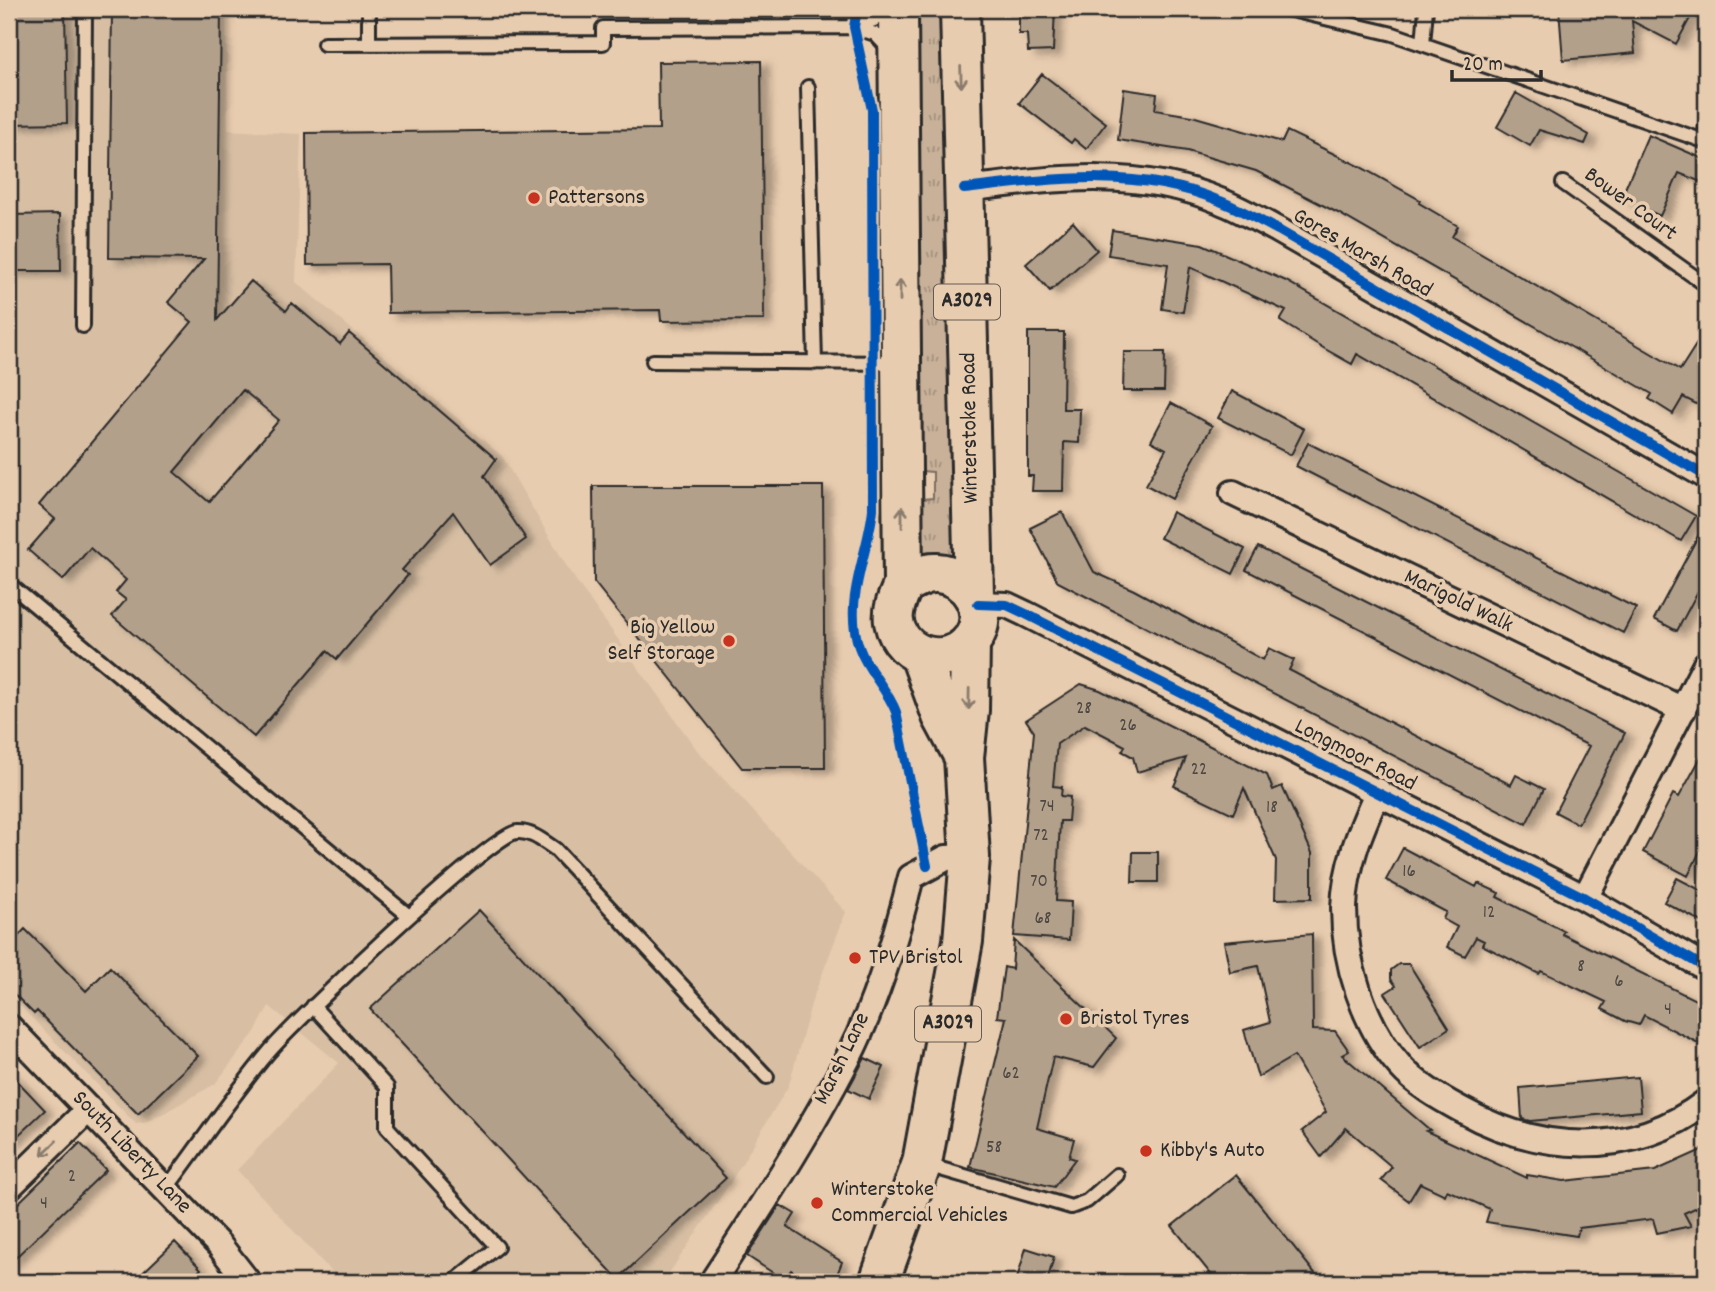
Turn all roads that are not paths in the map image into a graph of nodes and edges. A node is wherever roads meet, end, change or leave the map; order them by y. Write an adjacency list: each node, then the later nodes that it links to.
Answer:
1 (85, 9): 18 (lane)
2 (369, 9): 9 (lane)
3 (886, 9): 8 (lane)
4 (898, 9): 12 (highway, Winterstoke Road / A3029)
5 (960, 9): 16 (highway, Winterstoke Road / A3029, one-way to 16)
6 (1287, 9): 11 (lane)
7 (1426, 9): 11 (lane)
8 (854, 27): 9 (lane); 12 (lane)
9 (369, 43): 10 (lane)
10 (324, 44)
11 (1423, 44): 14 (lane)
12 (899, 74): 21 (highway, Winterstoke Road / A3029, one-way to 12)
13 (808, 87): 20 (lane)
14 (1706, 127)
15 (1563, 183): 17 (lane, Bower Court)
16 (964, 189): 22 (street, Gores Marsh Road); 26 (highway, Winterstoke Road / A3029)
17 (1706, 285)
18 (83, 326)
19 (653, 361): 20 (lane)
20 (815, 363): 21 (lane)
21 (901, 363): 25 (highway, Winterstoke Road / A3029, one-way to 21)
22 (1706, 476)
23 (1233, 494): 30 (street, Marigold Walk)
24 (9, 584): 35 (lane)
25 (902, 585): 26 (highway); 28 (highway, Winterstoke Road / A3029)
26 (976, 600): 27 (highway, Winterstoke Road / A3029); 32 (street, Longmoor Road)
27 (970, 642): 28 (highway); 31 (highway, Winterstoke Road / A3029, one-way to 31)
28 (920, 655): 31 (highway, Winterstoke Road / A3029)
29 (1706, 663): 30 (street)
30 (1683, 710): 34 (street)
31 (964, 757): 33 (highway, Winterstoke Road / A3029)
32 (1378, 791): 34 (street, Longmoor Road); 40 (street)
33 (970, 857): 42 (highway, Winterstoke Road / A3029); 50 (street, Marsh Lane)
34 (1586, 898): 36 (street, Longmoor Road)
35 (410, 916): 37 (lane); 39 (lane)
36 (1706, 968)
37 (313, 1006): 45 (lane); 46 (lane)
38 (9, 1027): 41 (street, South Liberty Lane)
39 (767, 1077)
40 (1706, 1102)
41 (89, 1109): 44 (street, one-way to 44); 45 (street, South Liberty Lane)
42 (922, 1163): 43 (lane); 48 (highway, Winterstoke Road / A3029)
43 (1117, 1175)
44 (9, 1187)
45 (166, 1189): 47 (street, South Liberty Lane)
46 (469, 1278): 49 (lane)
47 (241, 1279)
48 (883, 1281)
49 (454, 1282)
50 (712, 1282)

